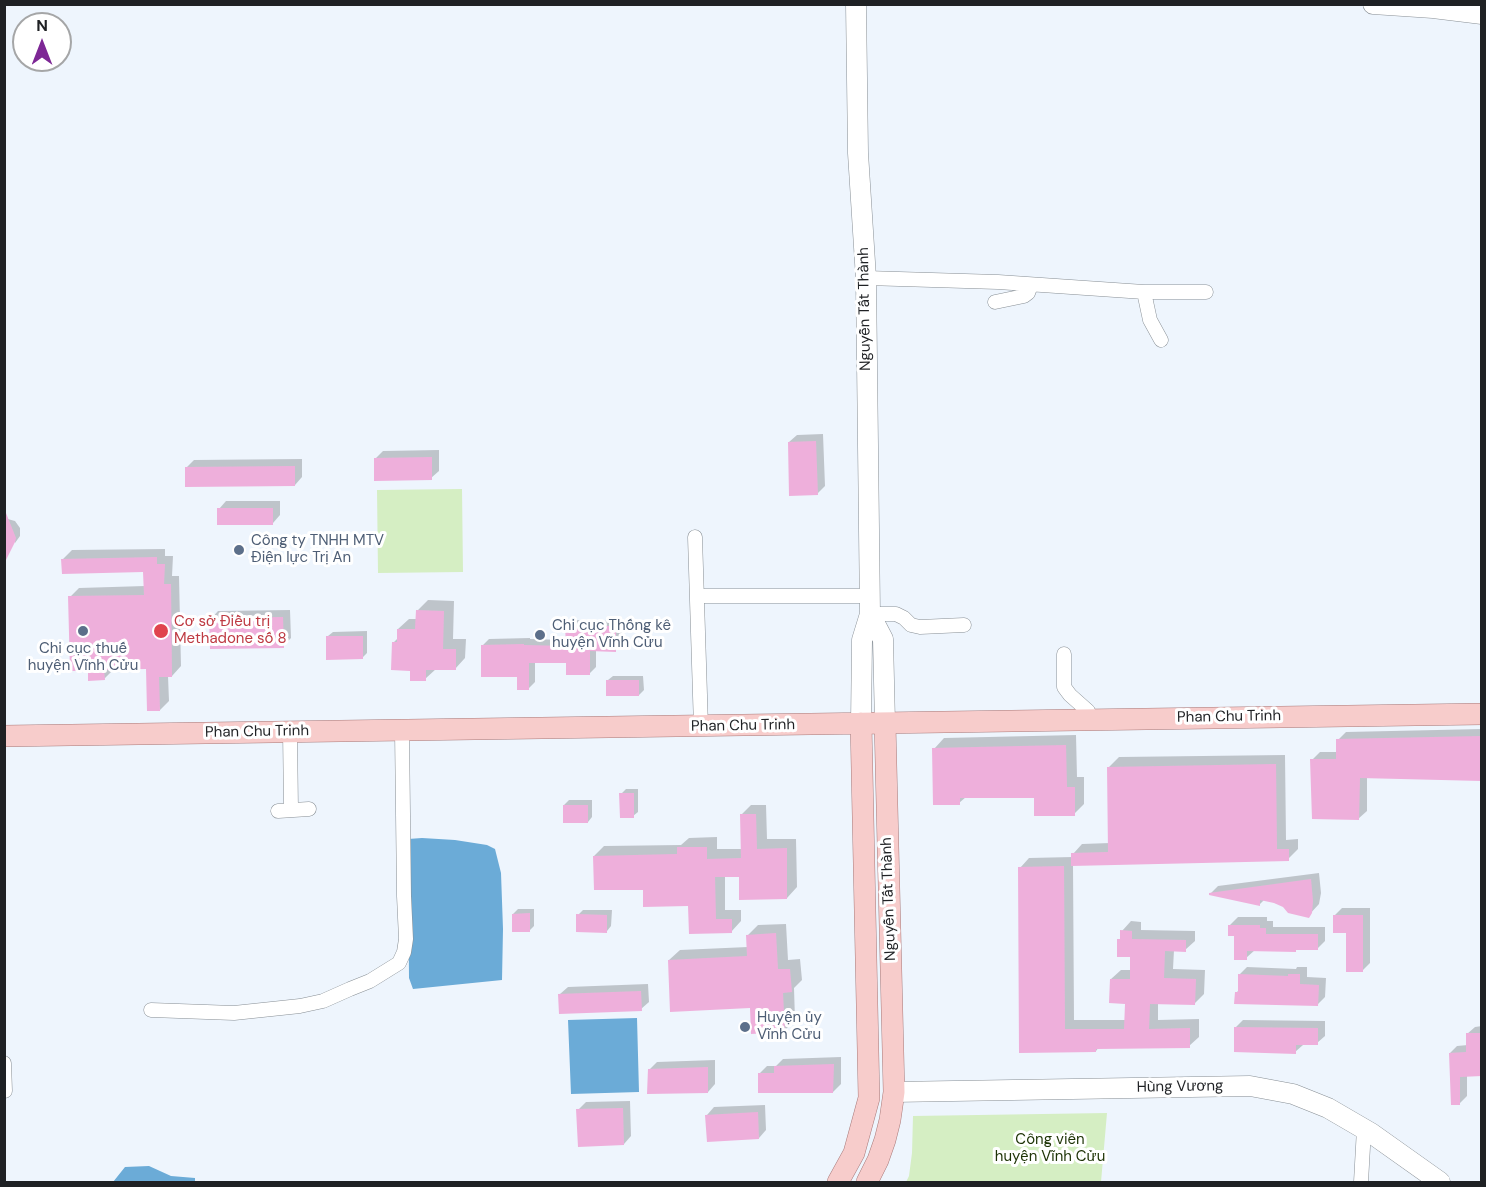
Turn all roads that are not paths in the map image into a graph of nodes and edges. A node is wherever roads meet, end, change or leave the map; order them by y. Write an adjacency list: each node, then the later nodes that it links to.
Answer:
1 (856, 4): 4 (main road, Nguyễn Tất Thành)
2 (1373, 4): 3 (main road)
3 (1482, 14)
4 (866, 278): 5 (street); 12 (main road, Nguyễn Tất Thành)
5 (1031, 285): 6 (street); 8 (street)
6 (1144, 292): 7 (street); 9 (street)
7 (1206, 292)
8 (995, 302)
9 (1161, 340)
10 (695, 537): 11 (street)
11 (697, 596): 12 (street); 19 (street)
12 (870, 605): 13 (street); 17 (main road, Nguyễn Tất Thành); 18 (main road, Nguyễn Tất Thành)
13 (964, 625)
14 (1064, 654): 16 (street)
15 (1482, 714): 16 (main road, Phan Chu Trinh)
16 (1092, 720): 18 (main road, Phan Chu Trinh)
17 (861, 723): 18 (main road, Phan Chu Trinh); 19 (main road, Phan Chu Trinh); 25 (main road, Nguyễn Tất Thành)
18 (885, 723): 26 (main road, Nguyễn Tất Thành)
19 (701, 727): 21 (main road, Phan Chu Trinh)
20 (290, 731): 21 (main road, Phan Chu Trinh); 22 (main road, Phan Chu Trinh); 23 (street)
21 (402, 731): 24 (street)
22 (4, 736)
23 (309, 809)
24 (151, 1010)
25 (869, 1060): 26 (main road); 31 (main road, Nguyễn Tất Thành)
26 (893, 1060): 29 (main road, Nguyễn Tất Thành)
27 (4, 1063): 28 (street)
28 (5, 1091)
29 (894, 1092): 30 (main road, Hùng Vương); 32 (main road, Nguyễn Tất Thành)
30 (1364, 1129): 33 (street); 34 (main road, Hùng Vương)
31 (838, 1182)
32 (867, 1182)
33 (1361, 1182)
34 (1440, 1182)

